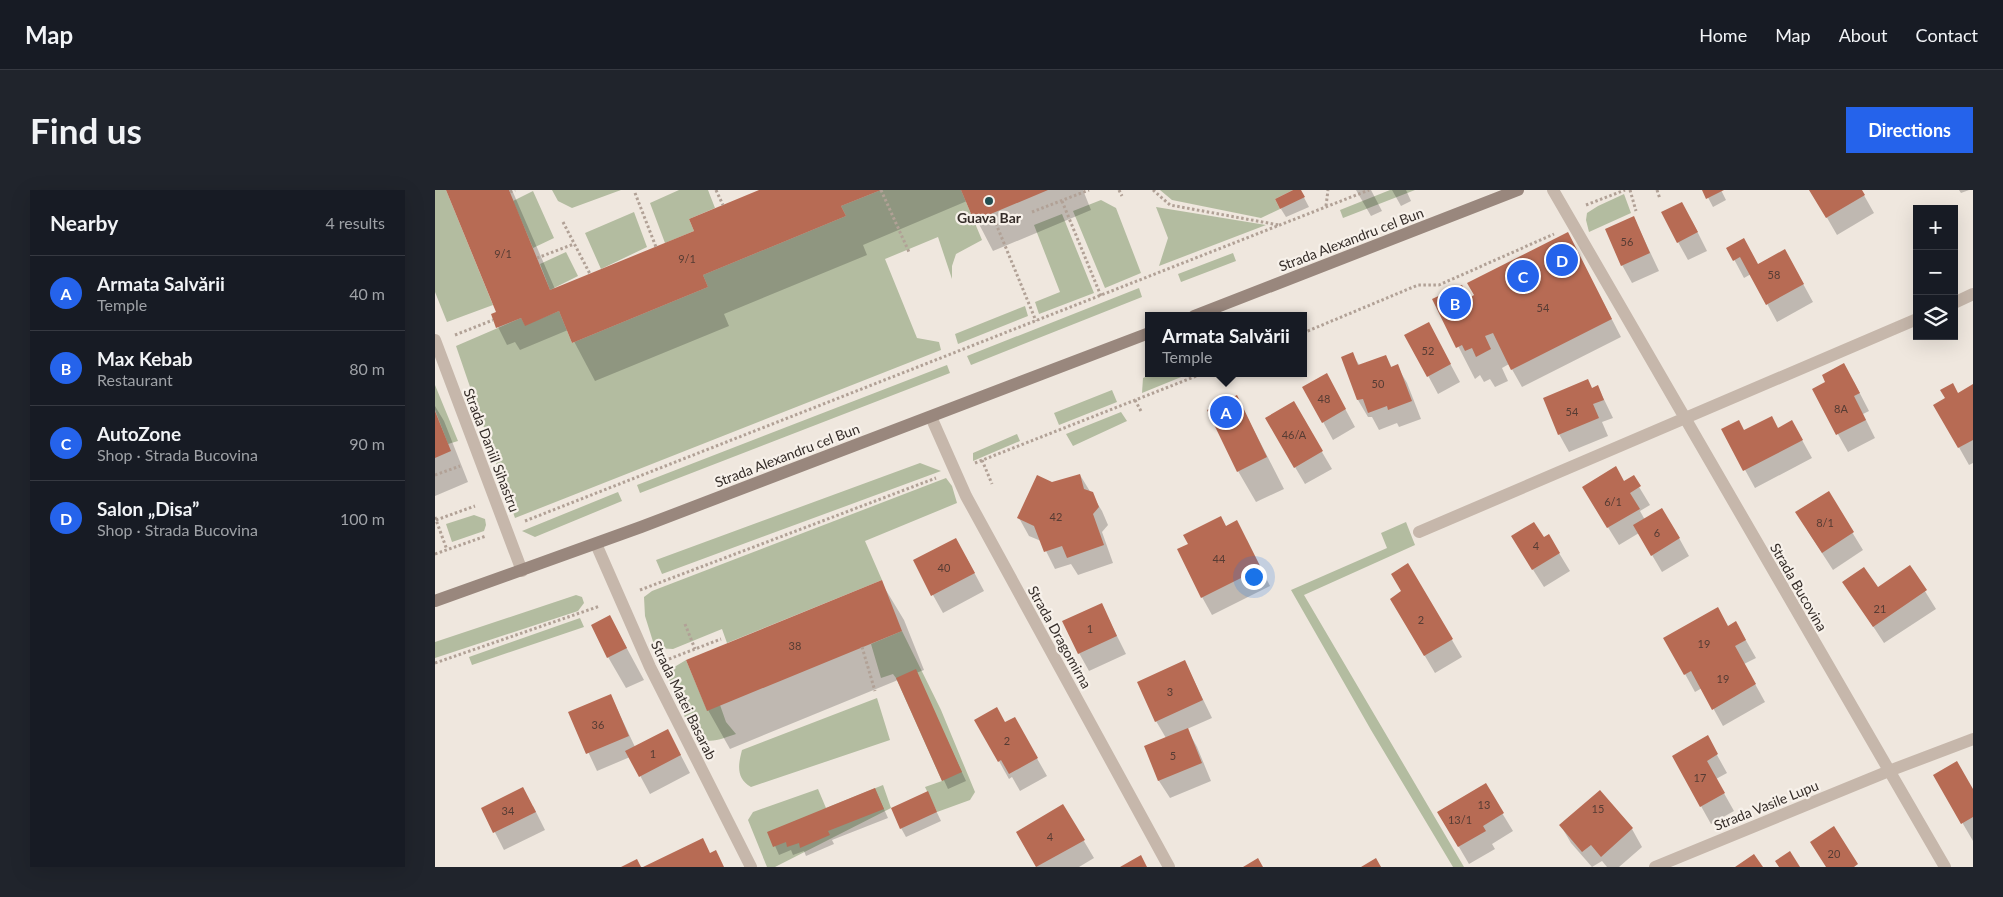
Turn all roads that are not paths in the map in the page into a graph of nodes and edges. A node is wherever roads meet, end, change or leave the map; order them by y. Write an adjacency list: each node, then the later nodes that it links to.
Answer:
1 (1518, 190): 5 (main road, Strada Alexandru cel Bun)
2 (1553, 190): 10 (street, Strada Bucovina)
3 (1973, 294): 4 (street)
4 (1958, 300)
5 (1204, 312)
6 (1913, 321): 10 (street)
7 (1145, 335): 9 (main road, Strada Alexandru cel Bun)
8 (436, 341): 13 (street, Strada Daniil Sihastru)
9 (931, 417): 12 (main road, Strada Alexandru cel Bun); 18 (street, Strada Dragomirna)
10 (1683, 418): 11 (street); 16 (street, Strada Bucovina)
11 (1419, 532)
12 (596, 544): 13 (main road, Strada Alexandru cel Bun); 17 (street, Strada Matei Basarab)
13 (522, 571): 14 (main road, Strada Alexandru cel Bun)
14 (435, 601)
15 (1973, 739): 16 (street, Strada Vasile Lupu)
16 (1889, 771): 19 (street, Strada Vasile Lupu); 20 (street)
17 (751, 867)
18 (1169, 867)
19 (1655, 867)
20 (1945, 867)

